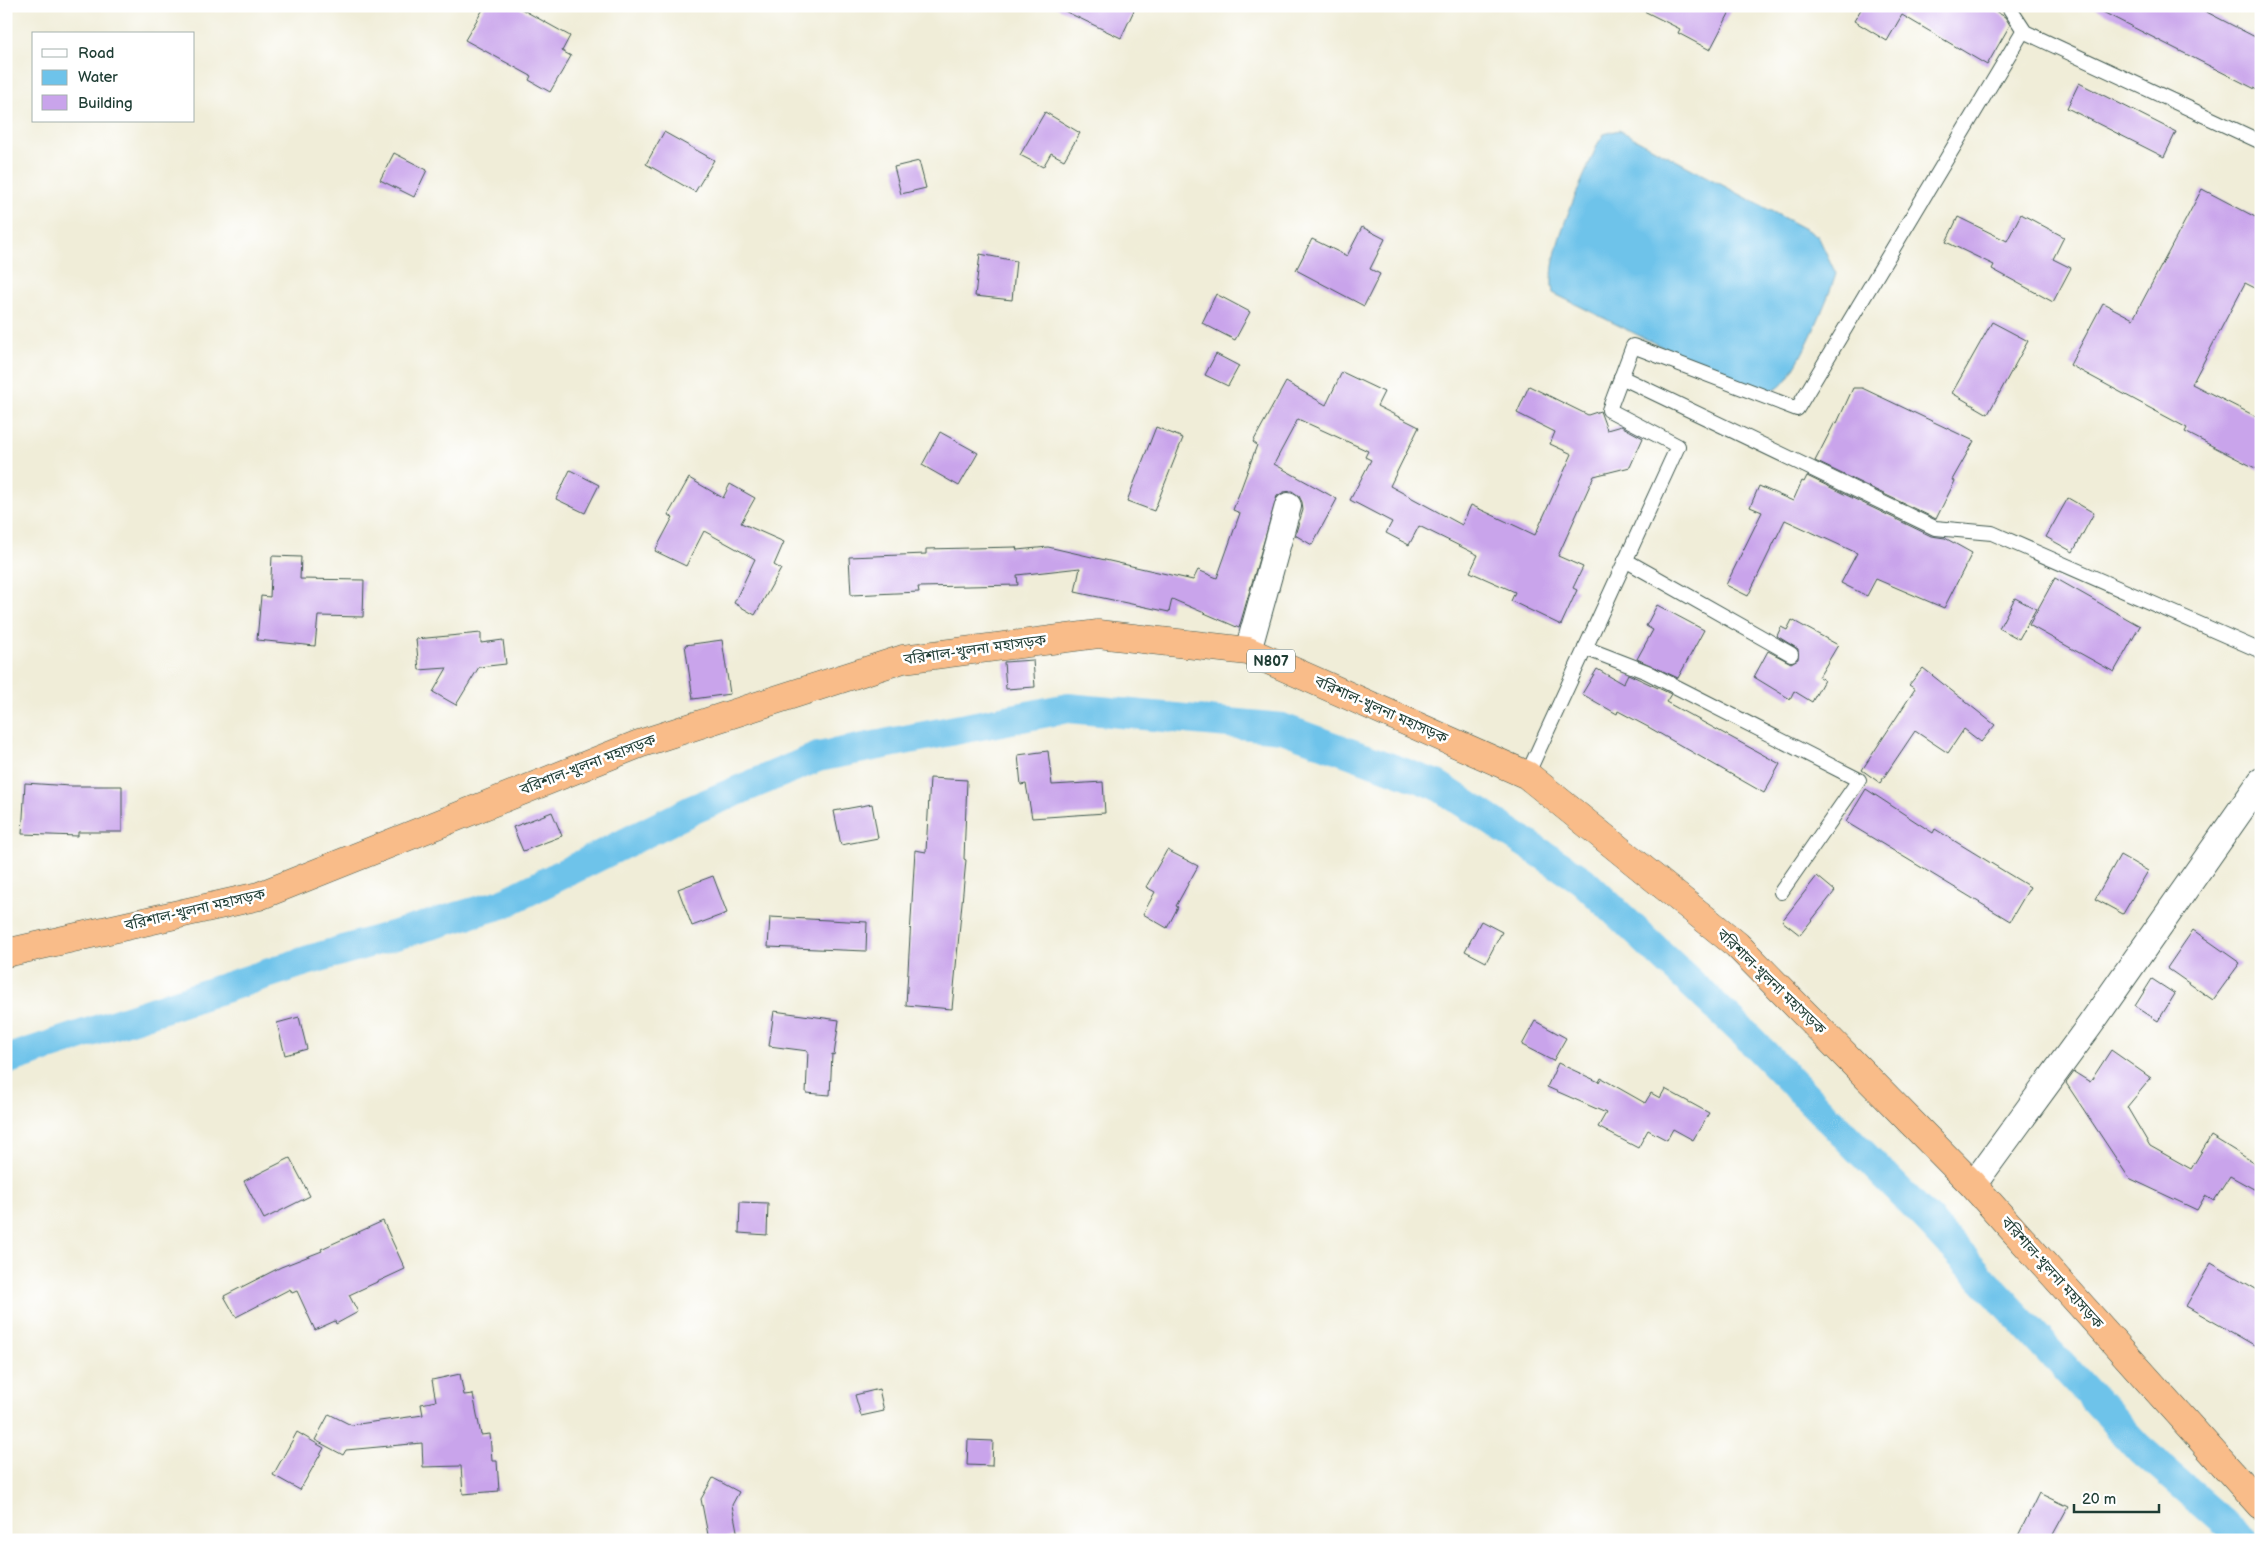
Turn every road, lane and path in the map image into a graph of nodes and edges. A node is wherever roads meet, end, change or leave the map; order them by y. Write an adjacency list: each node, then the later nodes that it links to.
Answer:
1 (2008, 6): 2 (lane)
2 (2024, 32): 3 (lane); 4 (lane)
3 (2261, 142)
4 (1621, 378): 6 (lane); 9 (lane)
5 (1288, 506): 8 (street)
6 (1625, 560): 7 (lane); 10 (lane)
7 (1585, 648): 11 (lane); 13 (lane)
8 (1248, 651): 11 (highway, বরিশাল-খুলনা মহাসড়ক / N807); 14 (highway, বরিশাল-খুলনা মহাসড়ক / N807)
9 (2261, 652)
10 (1791, 654)
11 (1527, 775): 15 (highway, বরিশাল-খুলনা মহাসড়ক / N807)
12 (2261, 781): 15 (street)
13 (1781, 892)
14 (6, 953)
15 (1973, 1185): 16 (highway, বরিশাল-খুলনা মহাসড়ক / N807)
16 (2261, 1506)

